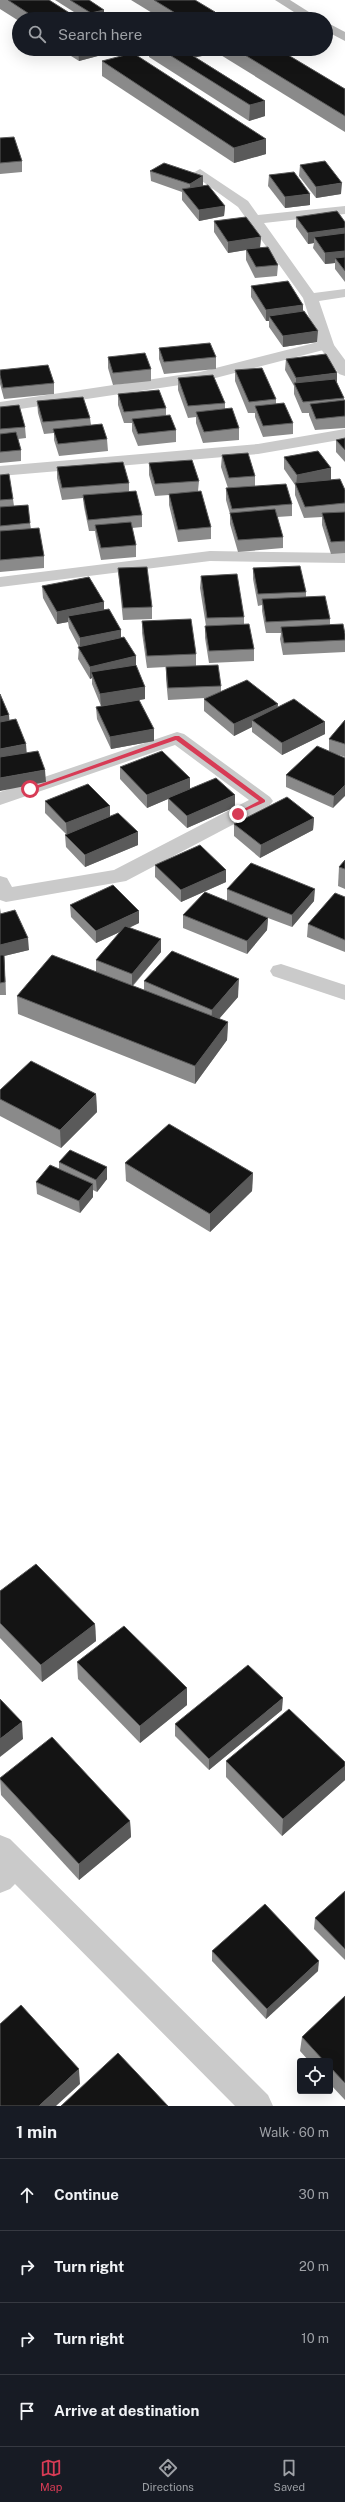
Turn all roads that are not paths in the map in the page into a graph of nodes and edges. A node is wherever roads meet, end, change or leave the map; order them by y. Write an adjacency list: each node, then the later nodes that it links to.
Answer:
1 (281, 0): 2 (main road)
2 (302, 12)
3 (333, 30): 4 (main road)
4 (345, 37)
5 (200, 173): 7 (street)
6 (345, 210): 7 (street)
7 (254, 220): 9 (street)
8 (345, 293): 9 (street)
9 (310, 298): 10 (street)
10 (326, 345): 11 (street); 12 (street)
11 (345, 371)
12 (0, 407)
13 (345, 434): 14 (street)
14 (0, 471)
15 (345, 558): 16 (street)
16 (0, 582)
17 (0, 799): 18 (street)
18 (0, 883)
19 (281, 971): 20 (street)
20 (345, 993)
21 (5, 1864): 22 (street)
22 (257, 2106)

